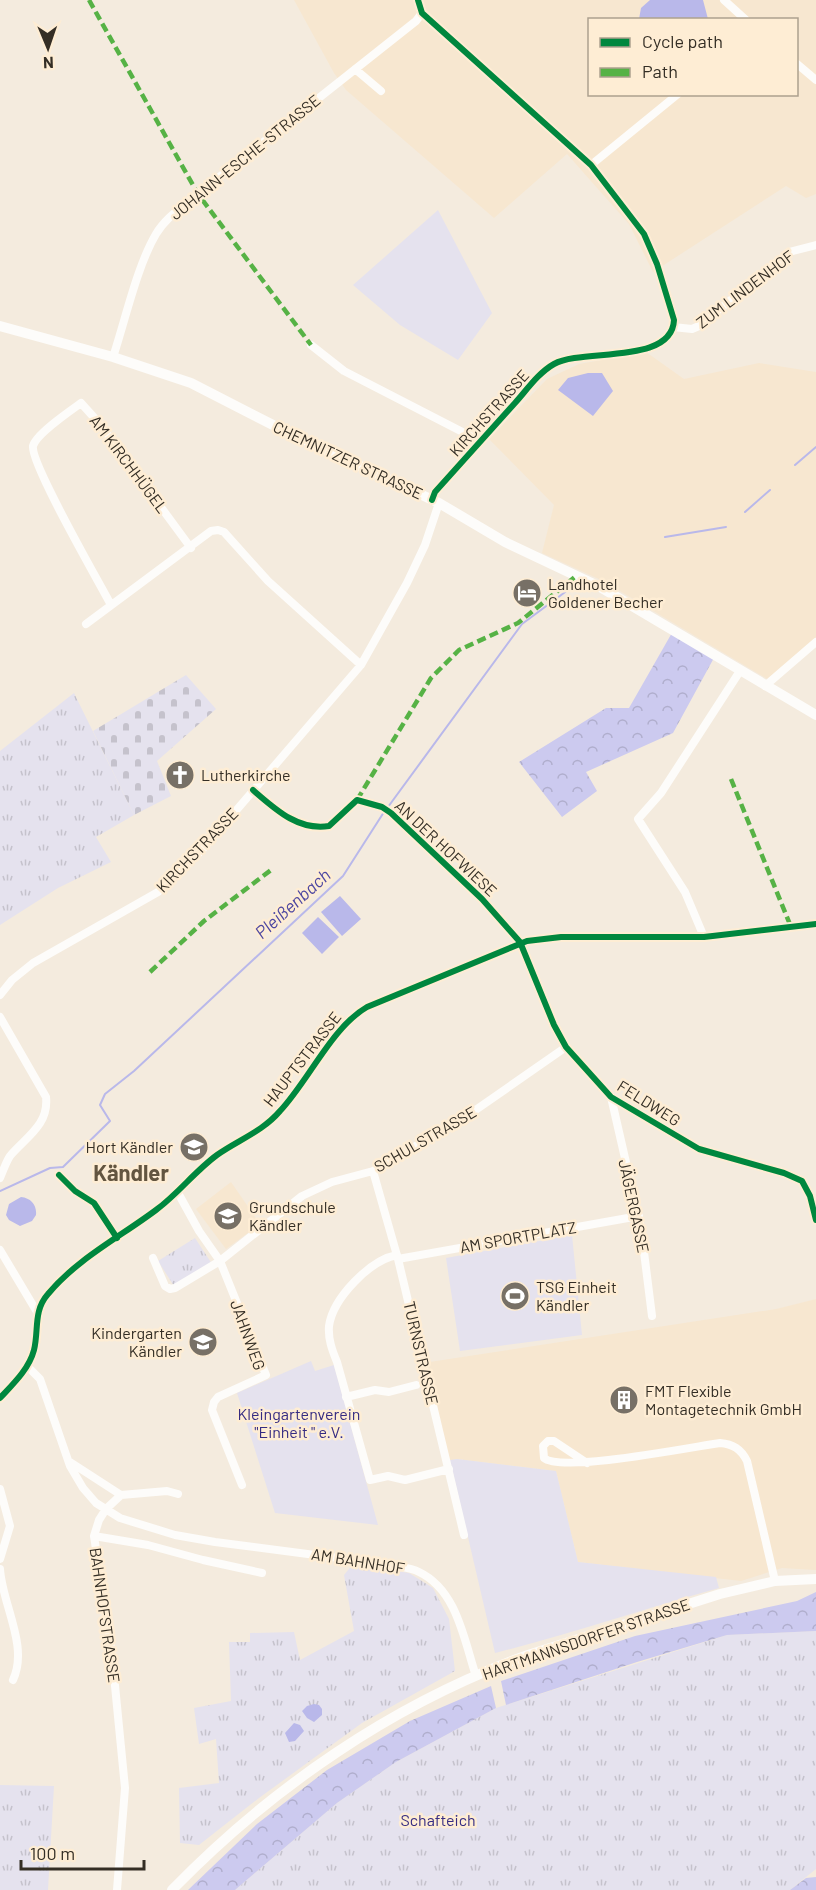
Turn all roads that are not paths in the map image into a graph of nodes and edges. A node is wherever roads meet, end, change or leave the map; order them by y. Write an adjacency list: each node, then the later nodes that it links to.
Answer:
1 (418, 0): 3 (street)
2 (724, 0): 4 (street)
3 (422, 13): 6 (street, JOHANN-ESCHE-STRASSE); 11 (street)
4 (744, 18)
5 (798, 65): 7 (street)
6 (355, 69): 8 (street); 17 (street, JOHANN-ESCHE-STRASSE)
7 (816, 80)
8 (381, 91)
9 (528, 95): 11 (street)
10 (675, 99): 12 (street)
11 (521, 103): 12 (street)
12 (591, 165): 15 (street)
13 (816, 245): 15 (street, ZUM LINDENHOF)
14 (0, 326): 17 (main road, CHEMNITZER STRASSE)
15 (673, 327): 18 (street, KIRCHSTRASSE)
16 (310, 345): 18 (street)
17 (113, 357): 19 (main road, CHEMNITZER STRASSE)
18 (480, 441): 19 (street, KIRCHSTRASSE)
19 (436, 501): 24 (street, KIRCHSTRASSE); 25 (main road, CHEMNITZER STRASSE)
20 (191, 548): 21 (street); 21 (street, AM KIRCHHÜGEL); 24 (street)
21 (111, 605): 22 (street)
22 (86, 624)
23 (816, 642): 26 (street)
24 (361, 665): 28 (street, KIRCHSTRASSE)
25 (740, 671): 26 (main road, CHEMNITZER STRASSE); 30 (street)
26 (765, 686): 27 (main road, CHEMNITZER STRASSE)
27 (816, 715)
28 (253, 790): 31 (street, AN DER HOFWIESE); 32 (street, KIRCHSTRASSE)
29 (816, 924): 30 (street, HAUPTSTRASSE)
30 (704, 938): 31 (street, HAUPTSTRASSE)
31 (520, 942): 34 (street, FELDWEG); 39 (street, HAUPTSTRASSE)
32 (0, 995)
33 (0, 1017): 38 (street)
34 (566, 1047): 35 (street, FELDWEG); 36 (street, SCHULSTRASSE)
35 (611, 1097): 40 (street, JÄGERGASSE); 41 (street, FELDWEG)
36 (373, 1171): 44 (street, TURNSTRASSE); 46 (street, SCHULSTRASSE)
37 (59, 1175): 42 (street)
38 (0, 1178)
39 (177, 1191): 42 (street, HAUPTSTRASSE); 46 (street)
40 (639, 1215): 44 (street, AM SPORTPLATZ); 48 (street, JÄGERGASSE)
41 (816, 1220)
42 (117, 1238): 47 (street, HAUPTSTRASSE)
43 (0, 1250): 47 (street)
44 (398, 1257): 51 (street, AM SPORTPLATZ); 55 (street, TURNSTRASSE)
45 (153, 1258): 46 (street, SCHULSTRASSE)
46 (220, 1261): 56 (street, JAHNWEG)
47 (37, 1312): 49 (street)
48 (652, 1316)
49 (27, 1366): 52 (street); 53 (street)
50 (416, 1385): 51 (street)
51 (346, 1397): 55 (street)
52 (0, 1398)
53 (68, 1460): 59 (street); 60 (street)
54 (587, 1462): 54 (street); 69 (street)
55 (449, 1469): 62 (street, TURNSTRASSE)
56 (242, 1485)
57 (0, 1489): 65 (street)
58 (178, 1494): 59 (street)
59 (121, 1495): 60 (street)
60 (106, 1509): 61 (street, AM BAHNHOF); 63 (street, BAHNHOFSTRASSE)
61 (175, 1535): 64 (street); 70 (street, AM BAHNHOF)
62 (465, 1535)
63 (94, 1536): 64 (street); 72 (street, BAHNHOFSTRASSE)
64 (176, 1551): 67 (street)
65 (0, 1559)
66 (0, 1569): 71 (street)
67 (262, 1573)
68 (816, 1579): 69 (main road, HARTMANNSDORFER STRASSE)
69 (775, 1581): 70 (main road, HARTMANNSDORFER STRASSE)
70 (476, 1676): 73 (main road, HARTMANNSDORFER STRASSE)
71 (13, 1680)
72 (117, 1890)
73 (172, 1890)

